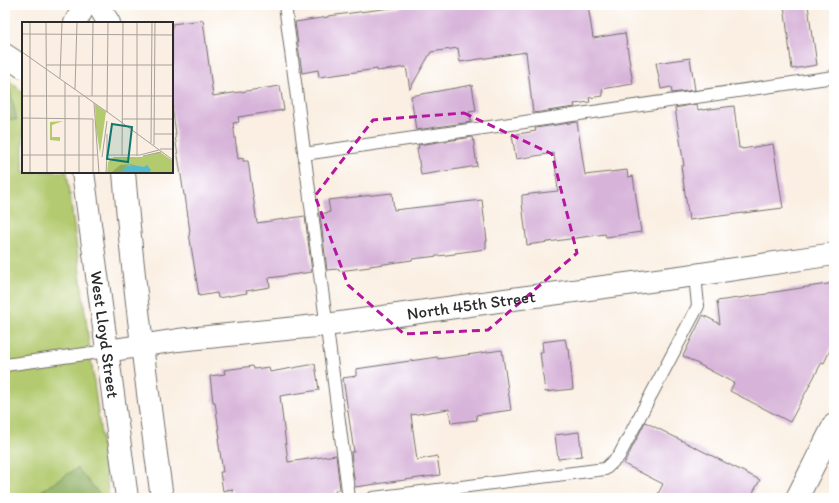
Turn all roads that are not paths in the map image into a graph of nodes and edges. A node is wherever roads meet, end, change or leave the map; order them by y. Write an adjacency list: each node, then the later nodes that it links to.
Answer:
1 (85, 5): 4 (main road)
2 (98, 5): 5 (main road)
3 (285, 5): 9 (lane)
4 (76, 22)
5 (108, 22)
6 (5, 55): 7 (main road)
7 (22, 66)
8 (834, 77): 9 (lane)
9 (304, 154): 14 (lane)
10 (83, 173): 16 (main road, West Lloyd Street)
11 (124, 173): 15 (main road, West Lloyd Street)
12 (834, 254): 13 (main road, North 45th Street)
13 (695, 275): 14 (main road, North 45th Street); 22 (lane)
14 (326, 325): 15 (main road, North 45th Street); 21 (lane)
15 (141, 346): 16 (main road, North 45th Street); 20 (main road, West Lloyd Street)
16 (107, 351): 17 (lane); 19 (main road, West Lloyd Street)
17 (5, 365)
18 (834, 425): 23 (main road)
19 (127, 498)
20 (162, 498)
21 (349, 498)
22 (373, 498)
23 (797, 498)

